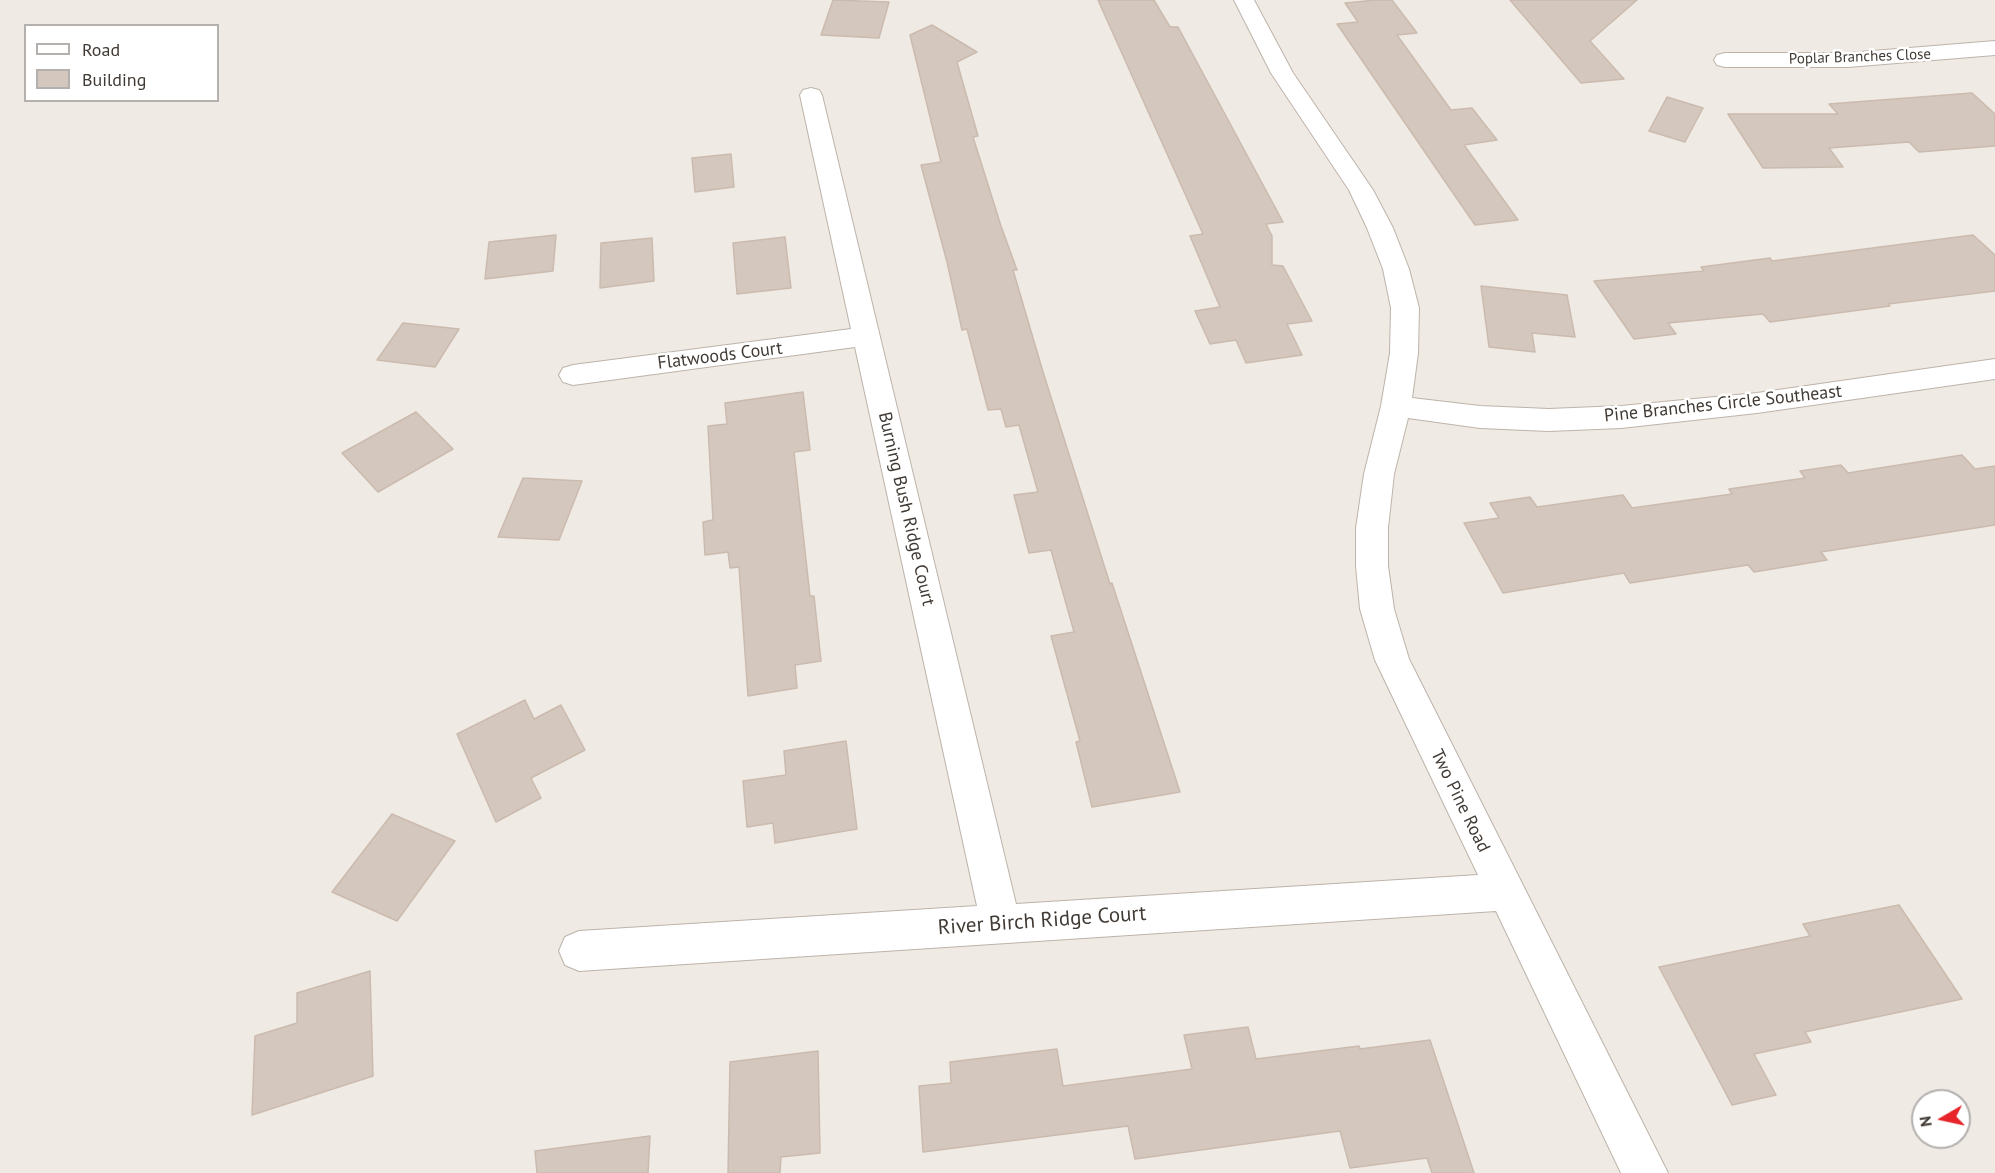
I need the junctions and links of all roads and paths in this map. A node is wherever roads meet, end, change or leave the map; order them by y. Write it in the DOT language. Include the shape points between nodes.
graph roads {
  1 [pos="1244,0"];
  2 [pos="1995,48"];
  3 [pos="1725,60"];
  4 [pos="811,94"];
  5 [pos="866,336"];
  6 [pos="1995,369"];
  7 [pos="573,375"];
  8 [pos="1395,406"];
  9 [pos="1505,892"];
  10 [pos="1001,923"];
  11 [pos="579,951"];
  12 [pos="1645,1173"];
  1 -- 8 [label="street" via="1282,74 1361,190 1396,269 1404,308 1404,353"];
  2 -- 3 [label="street, Poplar Branches Close" via="1871,59"];
  4 -- 5 [label="street, Burning Bush Ridge Court"];
  5 -- 7 [label="street, Flatwoods Court"];
  5 -- 10 [label="street, Burning Bush Ridge Court"];
  6 -- 8 [label="street, Pine Branches Circle Southeast" via="1757,403 1621,417 1480,417"];
  8 -- 9 [label="street, Two Pine Road" via="1379,474 1372,528 1377,609 1392,660"];
  9 -- 10 [label="street, River Birch Ridge Court"];
  9 -- 12 [label="street, Two Pine Road"];
  10 -- 11 [label="street, River Birch Ridge Court"];
}
